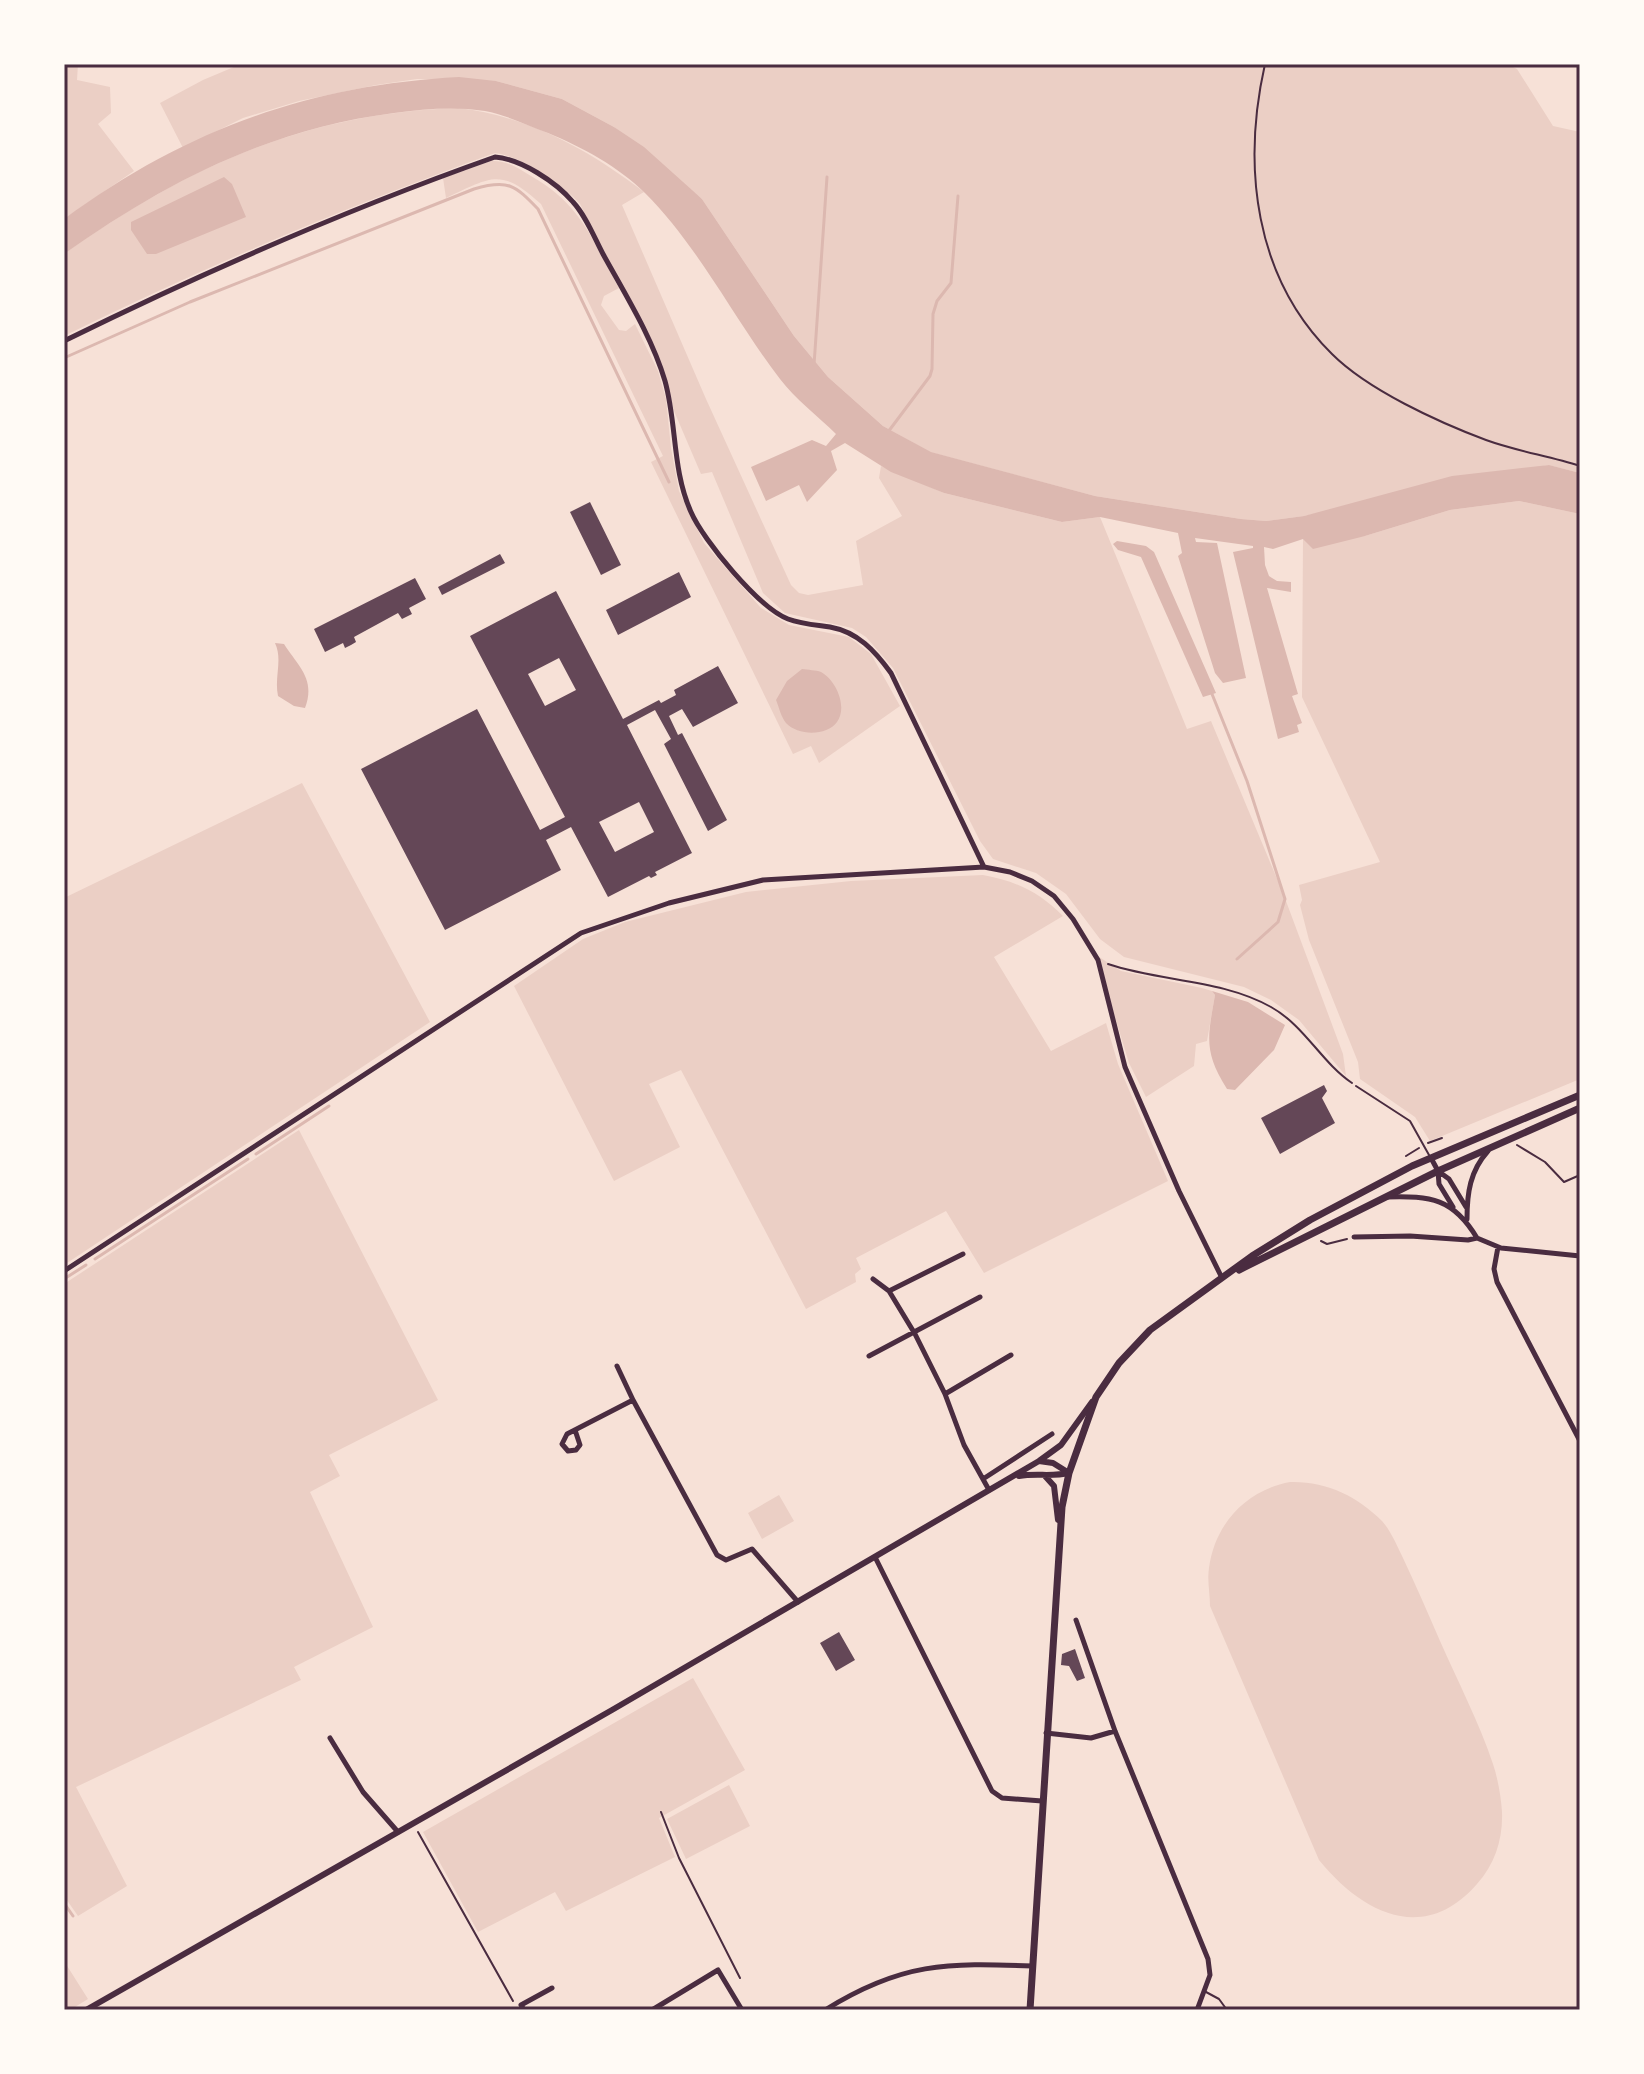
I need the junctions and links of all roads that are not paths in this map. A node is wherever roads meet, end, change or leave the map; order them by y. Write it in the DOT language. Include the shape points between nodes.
graph roads {
  1 [pos="64,341"];
  2 [pos="984,867"];
  3 [pos="1356,1086"];
  4 [pos="1580,1095"];
  5 [pos="1580,1108"];
  6 [pos="1491,1147"];
  7 [pos="1431,1157"];
  8 [pos="1438,1171"];
  9 [pos="1386,1197"];
  10 [pos="1467,1207"];
  11 [pos="1456,1211"];
  12 [pos="1467,1220"];
  13 [pos="1354,1237"];
  14 [pos="1477,1238"];
  15 [pos="1498,1247"];
  16 [pos="963,1254"];
  17 [pos="1580,1256"];
  18 [pos="64,1271"];
  19 [pos="1222,1278"];
  20 [pos="873,1279"];
  21 [pos="889,1291"];
  22 [pos="980,1297"];
  23 [pos="915,1334"];
  24 [pos="1011,1355"];
  25 [pos="869,1356"];
  26 [pos="617,1366"];
  27 [pos="945,1394"];
  28 [pos="1096,1397"];
  29 [pos="633,1400"];
  30 [pos="575,1430"];
  31 [pos="1052,1434"];
  32 [pos="1580,1441"];
  33 [pos="1039,1461"];
  34 [pos="1069,1473"];
  35 [pos="1045,1476"];
  36 [pos="1012,1477"];
  37 [pos="983,1479"];
  38 [pos="989,1490"];
  39 [pos="1059,1534"];
  40 [pos="875,1557"];
  41 [pos="798,1602"];
  42 [pos="1076,1620"];
  43 [pos="1115,1731"];
  44 [pos="1046,1733"];
  45 [pos="330,1738"];
  46 [pos="1042,1801"];
  47 [pos="398,1832"];
  48 [pos="1033,1966"];
  49 [pos="552,1988"];
  50 [pos="1205,1992"];
  51 [pos="522,2008"];
  52 [pos="86,2010"];
  53 [pos="652,2010"];
  54 [pos="742,2010"];
  55 [pos="825,2010"];
  56 [pos="1030,2010"];
  57 [pos="1197,2010"];
  58 [pos="1227,2010"];
  1 -- 2 [label="street" via="186,281 437,177 495,157 515,162 578,208 661,369 684,492 707,540 773,611 850,633 880,659"];
  2 -- 18 [label="street" via="763,880 653,907 581,933"];
  2 -- 19 [label="street" via="1021,876 1054,896 1098,960 1125,1067"];
  3 -- 7 [label="lane" via="1410,1121"];
  4 -- 7 [label="main road"];
  5 -- 6 [label="main road"];
  6 -- 8 [label="main road"];
  6 -- 10 [label="street" via="1473,1173"];
  7 -- 8 [label="street"];
  7 -- 19 [label="main road" via="1294,1230"];
  8 -- 9 [label="main road"];
  8 -- 10 [label="street"];
  8 -- 11 [label="street" via="1439,1184"];
  9 -- 11 [label="street" via="1426,1199"];
  9 -- 19 [label="main road"];
  10 -- 12 [label="street"];
  11 -- 12 [label="street"];
  12 -- 14 [label="street"];
  13 -- 14 [label="street"];
  14 -- 15 [label="street"];
  15 -- 17 [label="street"];
  15 -- 32 [label="street" via="1497,1282"];
  16 -- 21 [label="street"];
  19 -- 28 [label="main road" via="1150,1330"];
  20 -- 21 [label="street"];
  21 -- 23 [label="street"];
  22 -- 23 [label="street"];
  23 -- 25 [label="street"];
  23 -- 27 [label="street"];
  24 -- 27 [label="street"];
  26 -- 29 [label="street"];
  27 -- 37 [label="street"];
  28 -- 33 [label="main road" via="1061,1445"];
  28 -- 34 [label="main road"];
  29 -- 30 [label="street"];
  29 -- 41 [label="street" via="719,1557 728,1559 752,1549"];
  31 -- 37 [label="street"];
  33 -- 34 [label="main road"];
  33 -- 36 [label="main road"];
  34 -- 35 [label="main road"];
  34 -- 39 [label="main road"];
  35 -- 36 [label="main road"];
  35 -- 39 [label="main road" via="1054,1486"];
  36 -- 38 [label="main road"];
  37 -- 38 [label="street"];
  38 -- 40 [label="main road"];
  39 -- 44 [label="main road"];
  40 -- 41 [label="main road"];
  40 -- 46 [label="street" via="992,1791 1002,1798"];
  41 -- 47 [label="main road"];
  42 -- 43 [label="street"];
  43 -- 44 [label="street" via="1091,1738"];
  43 -- 50 [label="street" via="1208,1959"];
  44 -- 46 [label="main road"];
  45 -- 47 [label="street" via="363,1792"];
  46 -- 48 [label="main road"];
  47 -- 52 [label="main road"];
  48 -- 55 [label="street" via="964,1964 907,1971"];
  48 -- 56 [label="main road"];
  49 -- 51 [label="street"];
  50 -- 57 [label="street"];
  50 -- 58 [label="lane"];
  53 -- 54 [label="street" via="718,1970"];
}
